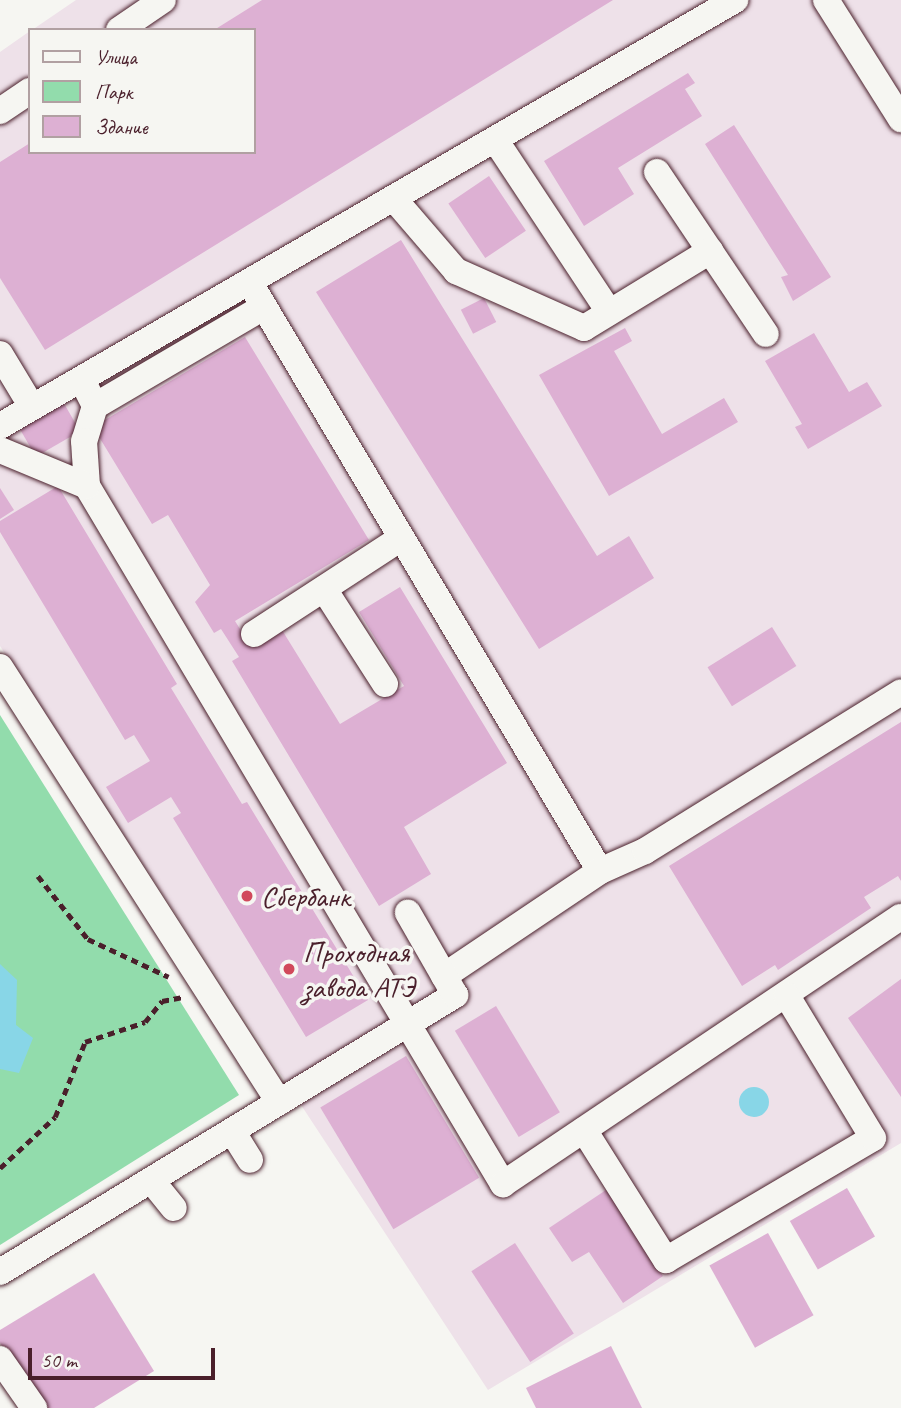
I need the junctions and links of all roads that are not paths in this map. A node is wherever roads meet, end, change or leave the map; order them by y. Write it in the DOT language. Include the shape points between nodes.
graph roads {
  1 [pos="163,0"];
  2 [pos="735,0"];
  3 [pos="826,0"];
  4 [pos="122,28"];
  5 [pos="28,92"];
  6 [pos="0,111"];
  7 [pos="901,119"];
  8 [pos="496,141"];
  9 [pos="657,173"];
  10 [pos="395,200"];
  11 [pos="710,251"];
  12 [pos="250,283"];
  13 [pos="264,307"];
  14 [pos="609,312"];
  15 [pos="766,334"];
  16 [pos="0,354"];
  17 [pos="80,380"];
  18 [pos="95,406"];
  19 [pos="32,407"];
  20 [pos="0,426"];
  21 [pos="0,450"];
  22 [pos="87,486"];
  23 [pos="401,538"];
  24 [pos="324,589"];
  25 [pos="254,634"];
  26 [pos="0,667"];
  27 [pos="385,684"];
  28 [pos="901,692"];
  29 [pos="600,871"];
  30 [pos="408,913"];
  31 [pos="901,917"];
  32 [pos="444,976"];
  33 [pos="788,996"];
  34 [pos="407,1024"];
  35 [pos="279,1102"];
  36 [pos="232,1130"];
  37 [pos="584,1130"];
  38 [pos="250,1160"];
  39 [pos="151,1180"];
  40 [pos="174,1208"];
  41 [pos="0,1272"];
  42 [pos="0,1359"];
  43 [pos="34,1408"];
  1 -- 4 [label="lane"];
  2 -- 8 [label="lane"];
  3 -- 7 [label="lane"];
  5 -- 6 [label="lane"];
  8 -- 10 [label="lane"];
  8 -- 14 [label="lane"];
  9 -- 11 [label="lane"];
  10 -- 12 [label="lane"];
  10 -- 14 [label="lane" via="456,271 584,328"];
  11 -- 14 [label="lane"];
  11 -- 15 [label="lane"];
  12 -- 13 [label="lane"];
  12 -- 17 [label="lane"];
  13 -- 18 [label="lane"];
  13 -- 23 [label="lane"];
  16 -- 19 [label="lane"];
  17 -- 18 [label="lane"];
  17 -- 19 [label="lane"];
  18 -- 22 [label="lane" via="83,441"];
  19 -- 20 [label="lane"];
  21 -- 22 [label="lane"];
  22 -- 34 [label="lane"];
  23 -- 24 [label="lane"];
  23 -- 29 [label="lane"];
  24 -- 25 [label="lane"];
  24 -- 27 [label="lane"];
  26 -- 35 [label="lane" via="202,992"];
  28 -- 29 [label="lane" via="645,850"];
  29 -- 32 [label="lane"];
  30 -- 32 [label="lane"];
  31 -- 33 [label="lane"];
  32 -- 34 [label="lane" via="455,995"];
  33 -- 37 [label="lane"];
  33 -- 37 [label="lane" via="873,1138 666,1260"];
  34 -- 35 [label="lane"];
  34 -- 37 [label="lane" via="503,1184"];
  35 -- 36 [label="lane"];
  36 -- 38 [label="lane"];
  36 -- 39 [label="lane"];
  39 -- 40 [label="lane"];
  39 -- 41 [label="lane"];
  42 -- 43 [label="lane"];
}
